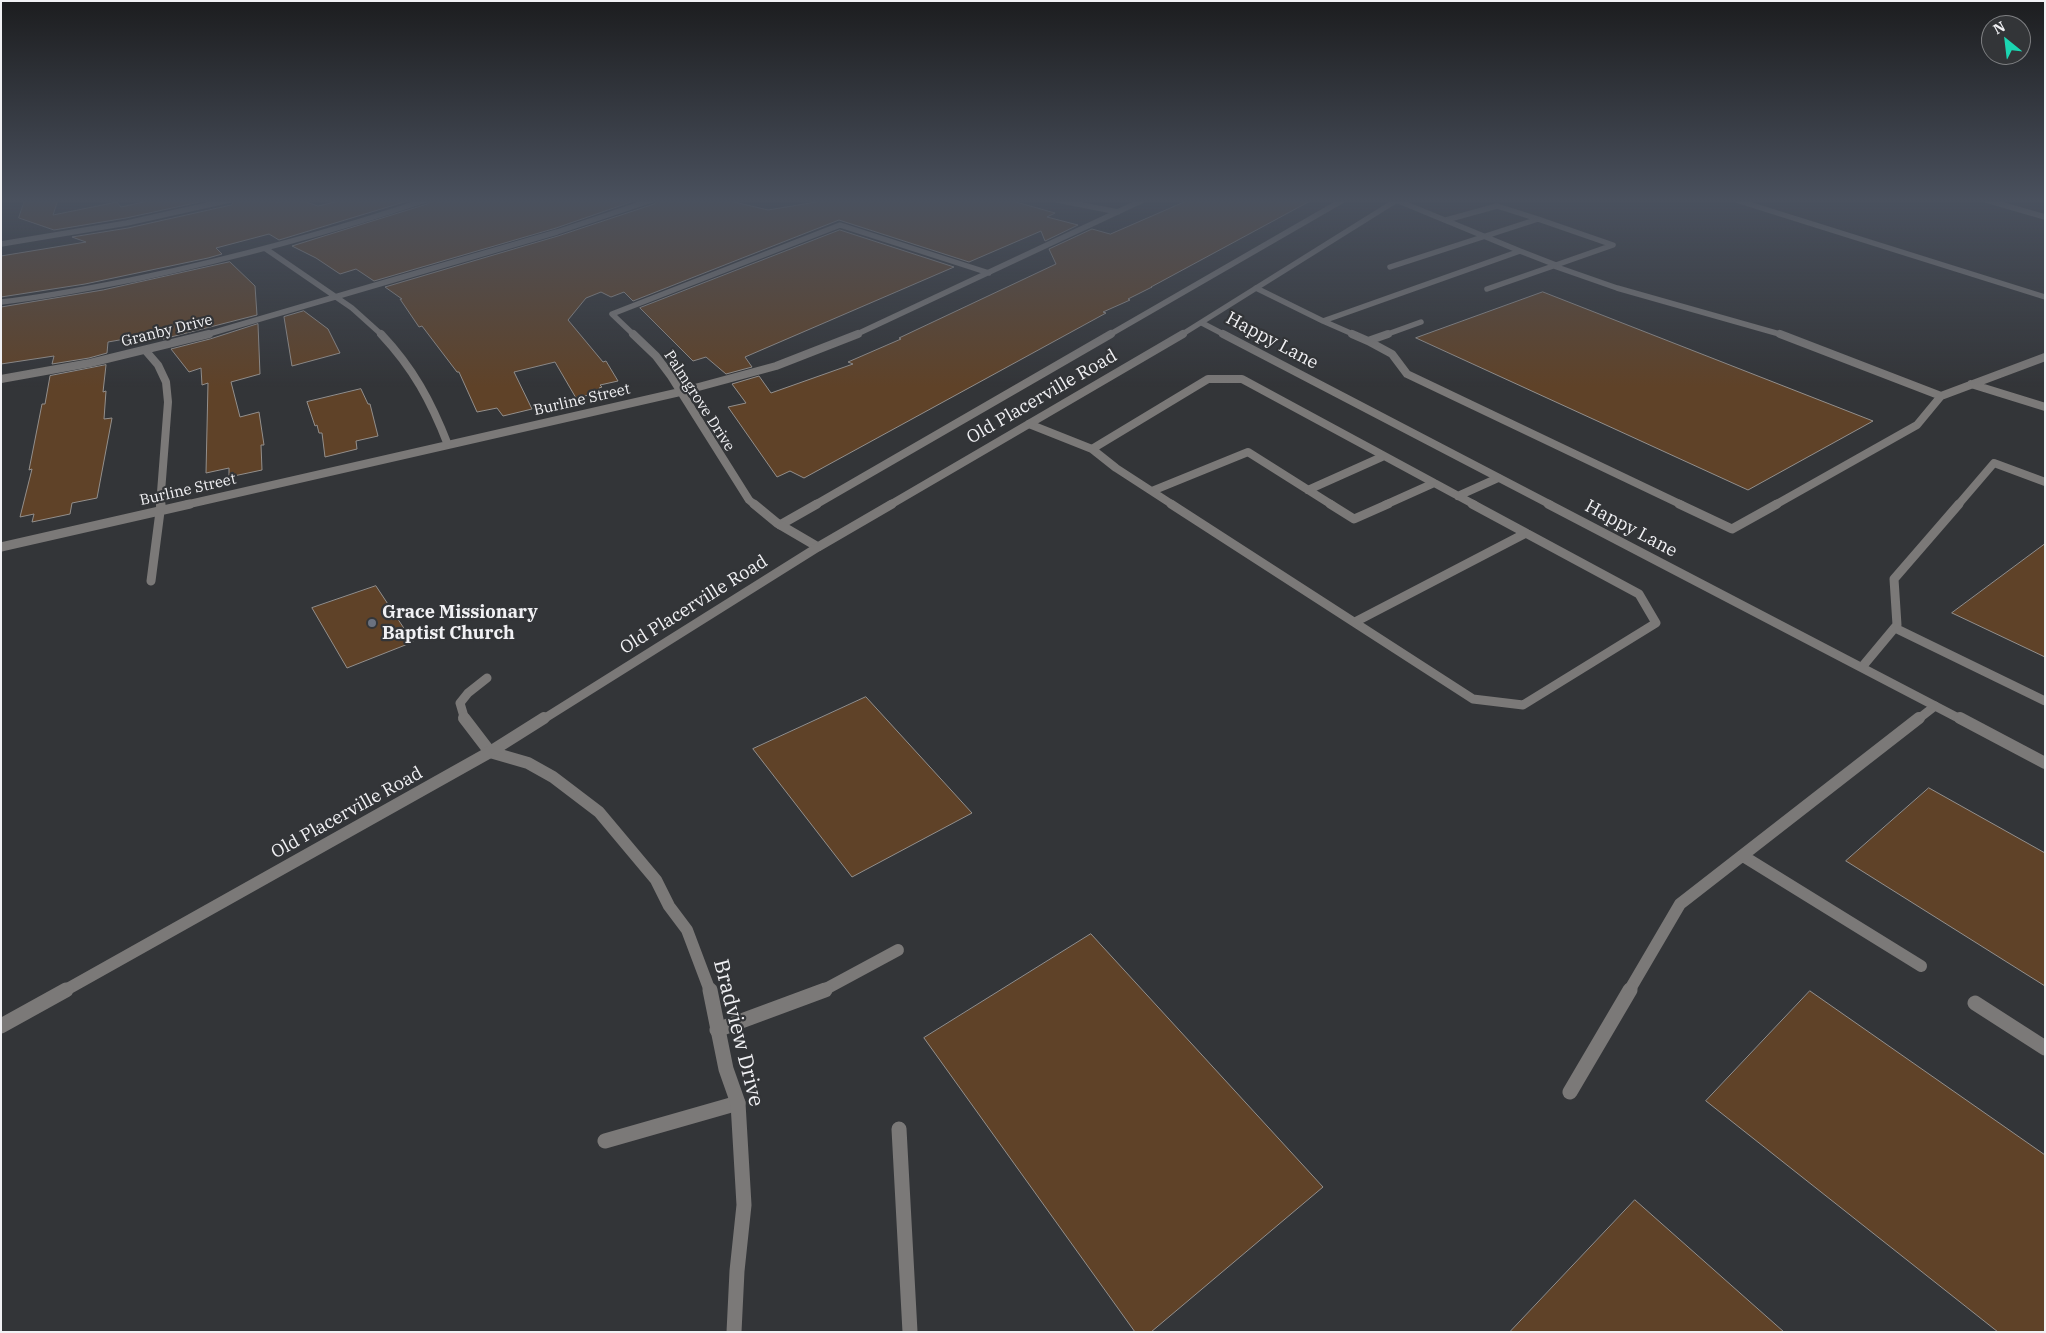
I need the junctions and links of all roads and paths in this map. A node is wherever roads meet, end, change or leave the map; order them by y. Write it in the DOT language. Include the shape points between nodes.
graph roads {
  1 [pos="210,262"];
  2 [pos="286,262"];
  3 [pos="453,262"];
  4 [pos="746,262"];
  5 [pos="957,262"];
  6 [pos="1010,262"];
  7 [pos="1235,262"];
  8 [pos="1297,262"];
  9 [pos="1405,262"];
  10 [pos="1488,262"];
  11 [pos="1549,262"];
  12 [pos="1564,262"];
  13 [pos="1934,262"];
  14 [pos="1556,265"];
  15 [pos="1390,267"];
  16 [pos="989,272"];
  17 [pos="1256,288"];
  18 [pos="1487,289"];
  19 [pos="337,296"];
  20 [pos="2045,297"];
  21 [pos="1,302"];
  22 [pos="1323,321"];
  23 [pos="1421,322"];
  24 [pos="1202,323"];
  25 [pos="1368,341"];
  26 [pos="145,350"];
  27 [pos="2045,357"];
  28 [pos="1,379"];
  29 [pos="1971,384"];
  30 [pos="680,392"];
  31 [pos="1941,396"];
  32 [pos="2045,407"];
  33 [pos="1029,424"];
  34 [pos="448,445"];
  35 [pos="1092,450"];
  36 [pos="1384,456"];
  37 [pos="1498,478"];
  38 [pos="2045,482"];
  39 [pos="1434,483"];
  40 [pos="1308,490"];
  41 [pos="1152,491"];
  42 [pos="1458,496"];
  43 [pos="160,511"];
  44 [pos="780,525"];
  45 [pos="1526,533"];
  46 [pos="1,547"];
  47 [pos="818,547"];
  48 [pos="151,581"];
  49 [pos="1354,622"];
  50 [pos="1895,628"];
  51 [pos="1862,667"];
  52 [pos="487,678"];
  53 [pos="2045,701"];
  54 [pos="1935,706"];
  55 [pos="490,752"];
  56 [pos="2045,763"];
  57 [pos="1743,856"];
  58 [pos="898,950"];
  59 [pos="1921,966"];
  60 [pos="1975,1003"];
  61 [pos="1,1026"];
  62 [pos="717,1030"];
  63 [pos="2045,1048"];
  64 [pos="1570,1092"];
  65 [pos="738,1103"];
  66 [pos="899,1129"];
  67 [pos="605,1141"];
  68 [pos="734,1332"];
  69 [pos="910,1332"];
  1 -- 21 [label="street" via="151,276"];
  2 -- 19 [label="street"];
  3 -- 19 [label="street, Granby Drive"];
  4 -- 30 [label="street, Palmgrove Drive" via="612,314 656,356"];
  5 -- 16 [label="street, Palmgrove Drive"];
  6 -- 16 [label="street, Burline Street"];
  7 -- 44 [label="street"];
  8 -- 17 [label="street, Old Placerville Road"];
  9 -- 15 [label="street"];
  10 -- 22 [label="street"];
  11 -- 14 [label="street"];
  12 -- 14 [label="street"];
  13 -- 20 [label="street"];
  14 -- 18 [label="street"];
  14 -- 31 [label="street" via="1617,288 1770,330"];
  16 -- 30 [label="street, Burline Street" via="818,351"];
  17 -- 22 [label="street"];
  17 -- 24 [label="street, Old Placerville Road"];
  19 -- 26 [label="street, Granby Drive"];
  19 -- 34 [label="street" via="380,332 407,362 426,393"];
  22 -- 25 [label="street"];
  23 -- 25 [label="street"];
  24 -- 33 [label="street, Old Placerville Road"];
  24 -- 37 [label="street, Happy Lane"];
  25 -- 31 [label="street" via="1392,354 1407,374 1732,529 1917,425"];
  26 -- 28 [label="street, Granby Drive"];
  26 -- 43 [label="street" via="158,365 166,382 168,402"];
  27 -- 29 [label="street"];
  29 -- 31 [label="street"];
  29 -- 32 [label="street"];
  30 -- 34 [label="street, Burline Street"];
  30 -- 44 [label="street, Palmgrove Drive" via="749,500"];
  33 -- 35 [label="street"];
  33 -- 47 [label="street, Old Placerville Road"];
  34 -- 43 [label="street, Burline Street"];
  35 -- 36 [label="street" via="1208,379 1242,379"];
  35 -- 41 [label="street"];
  36 -- 39 [label="street"];
  36 -- 40 [label="street"];
  37 -- 42 [label="street"];
  37 -- 51 [label="street, Happy Lane"];
  38 -- 50 [label="street" via="1994,462 1894,579"];
  39 -- 40 [label="street" via="1354,520"];
  39 -- 42 [label="street"];
  40 -- 41 [label="street" via="1248,452"];
  41 -- 49 [label="street"];
  42 -- 45 [label="street"];
  43 -- 46 [label="street, Burline Street"];
  43 -- 48 [label="street"];
  44 -- 47 [label="street, Palmgrove Drive"];
  45 -- 49 [label="street"];
  45 -- 49 [label="street" via="1639,594 1656,623 1523,705 1473,699"];
  47 -- 55 [label="street, Old Placerville Road"];
  50 -- 51 [label="street"];
  50 -- 53 [label="street"];
  51 -- 54 [label="street, Happy Lane"];
  52 -- 55 [label="street" via="468,693 460,703 460,710"];
  54 -- 56 [label="street, Happy Lane"];
  54 -- 57 [label="street"];
  55 -- 61 [label="street, Old Placerville Road"];
  55 -- 62 [label="street, Bradview Drive" via="528,763 553,777 599,812 619,833 656,880 669,906 687,930 712,996"];
  57 -- 59 [label="street"];
  57 -- 64 [label="street" via="1680,904"];
  58 -- 62 [label="street" via="832,987"];
  60 -- 63 [label="street"];
  62 -- 65 [label="street, Bradview Drive"];
  65 -- 67 [label="street"];
  65 -- 68 [label="street, Bradview Drive" via="744,1204"];
  66 -- 69 [label="street"];
}
